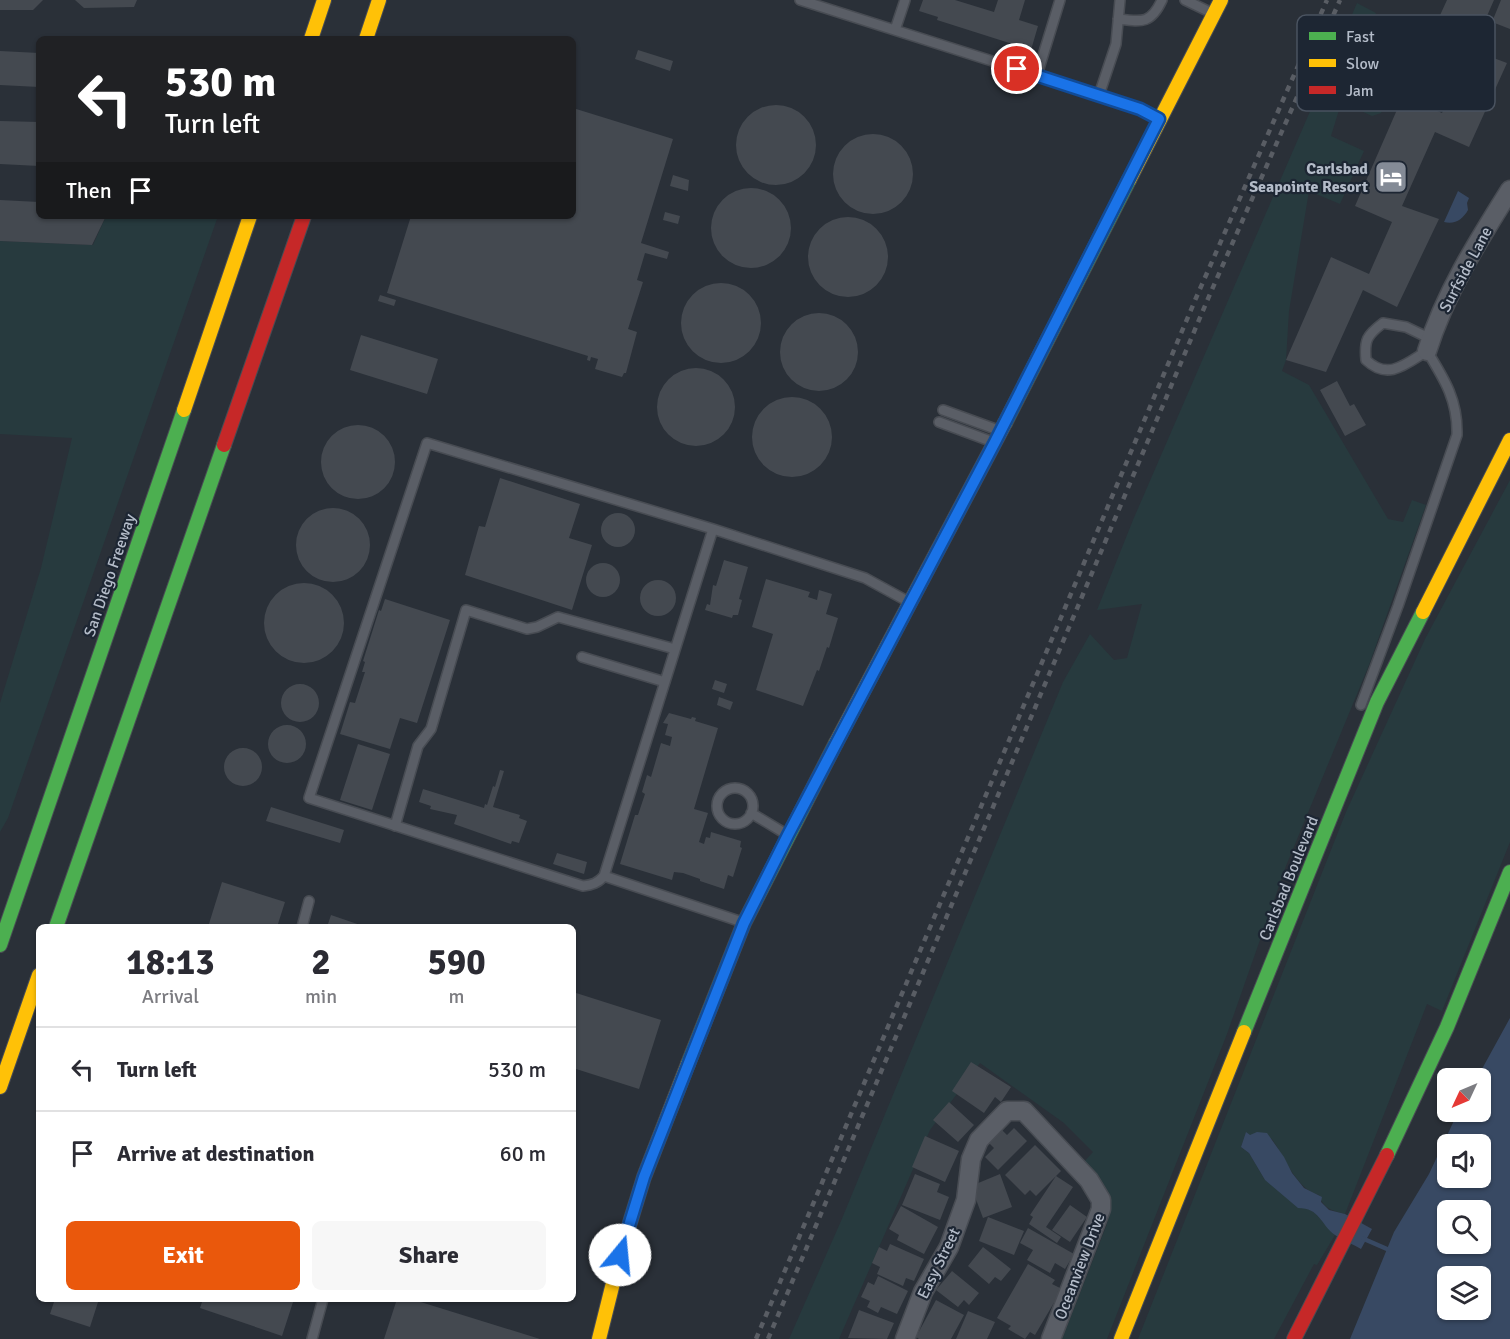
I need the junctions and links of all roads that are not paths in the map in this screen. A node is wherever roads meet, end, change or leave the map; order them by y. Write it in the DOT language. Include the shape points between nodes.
graph roads {
  1 [pos="324,0"];
  2 [pos="379,0"];
  3 [pos="800,0"];
  4 [pos="905,0"];
  5 [pos="1060,0"];
  6 [pos="1120,0"];
  7 [pos="1162,0"];
  8 [pos="1185,0"];
  9 [pos="1221,0"];
  10 [pos="1214,14"];
  11 [pos="1118,19"];
  12 [pos="896,30"];
  13 [pos="312,36"];
  14 [pos="367,36"];
  15 [pos="1038,75"];
  16 [pos="1099,95"];
  17 [pos="1159,119"];
  18 [pos="1510,190"];
  19 [pos="249,219"];
  20 [pos="303,219"];
  21 [pos="1429,345"];
  22 [pos="943,410"];
  23 [pos="939,422"];
  24 [pos="998,437"];
  25 [pos="1510,440"];
  26 [pos="713,529"];
  27 [pos="911,603"];
  28 [pos="675,649"];
  29 [pos="582,657"];
  30 [pos="665,682"];
  31 [pos="1359,711"];
  32 [pos="1340,766"];
  33 [pos="751,813"];
  34 [pos="395,826"];
  35 [pos="788,835"];
  36 [pos="39,836"];
  37 [pos="16,862"];
  38 [pos="1510,872"];
  39 [pos="604,876"];
  40 [pos="309,901"];
  41 [pos="744,923"];
  42 [pos="57,924"];
  43 [pos="303,924"];
  44 [pos="0,945"];
  45 [pos="1275,954"];
  46 [pos="36,984"];
  47 [pos="0,1087"];
  48 [pos="995,1122"];
  49 [pos="322,1302"];
  50 [pos="312,1339"];
  51 [pos="599,1339"];
  52 [pos="905,1339"];
  53 [pos="1051,1339"];
  54 [pos="1120,1339"];
  55 [pos="1294,1339"];
  1 -- 13 [label="main road"];
  2 -- 14 [label="main road"];
  3 -- 12 [label="lane"];
  4 -- 12 [label="lane"];
  5 -- 15 [label="lane"];
  6 -- 11 [label="lane"];
  7 -- 11 [label="lane" via="1154,15 1146,20"];
  8 -- 10 [label="lane"];
  9 -- 10 [label="main road"];
  10 -- 17 [label="main road"];
  11 -- 16 [label="lane" via="1116,44"];
  12 -- 15 [label="lane"];
  15 -- 16 [label="lane"];
  16 -- 17 [label="lane"];
  17 -- 24 [label="main road"];
  18 -- 21 [label="street, Surfside Lane" via="1449,294"];
  19 -- 36 [label="main road, San Diego Freeway"];
  20 -- 42 [label="main road"];
  21 -- 21 [label="lane" via="1406,327 1383,323 1370,333 1365,346 1366,360 1388,371 1400,367"];
  21 -- 31 [label="lane" via="1457,411 1457,435"];
  22 -- 24 [label="lane"];
  23 -- 24 [label="lane"];
  24 -- 27 [label="main road"];
  25 -- 45 [label="main road, Carlsbad Boulevard" via="1377,702"];
  26 -- 27 [label="lane" via="866,578"];
  26 -- 28 [label="lane"];
  26 -- 34 [label="lane" via="427,443 309,798"];
  27 -- 35 [label="main road"];
  28 -- 30 [label="lane"];
  28 -- 34 [label="lane" via="558,617 527,629 466,609 430,729 418,746"];
  29 -- 30 [label="lane"];
  30 -- 39 [label="lane"];
  32 -- 45 [label="lane"];
  33 -- 35 [label="lane"];
  34 -- 39 [label="lane" via="583,886"];
  35 -- 41 [label="main road"];
  36 -- 37 [label="main road"];
  36 -- 44 [label="main road, San Diego Freeway"];
  38 -- 55 [label="main road" via="1402,1126"];
  39 -- 41 [label="lane"];
  40 -- 43 [label="lane"];
  41 -- 51 [label="main road" via="644,1177"];
  45 -- 54 [label="main road, Carlsbad Boulevard"];
  46 -- 47 [label="main road"];
  48 -- 52 [label="street, Easy Street" via="979,1140 971,1160 966,1200 949,1247 923,1292"];
  48 -- 53 [label="street, Oceanview Drive" via="1007,1111 1024,1111 1089,1180 1101,1200 1101,1209"];
  49 -- 50 [label="lane"];
}
